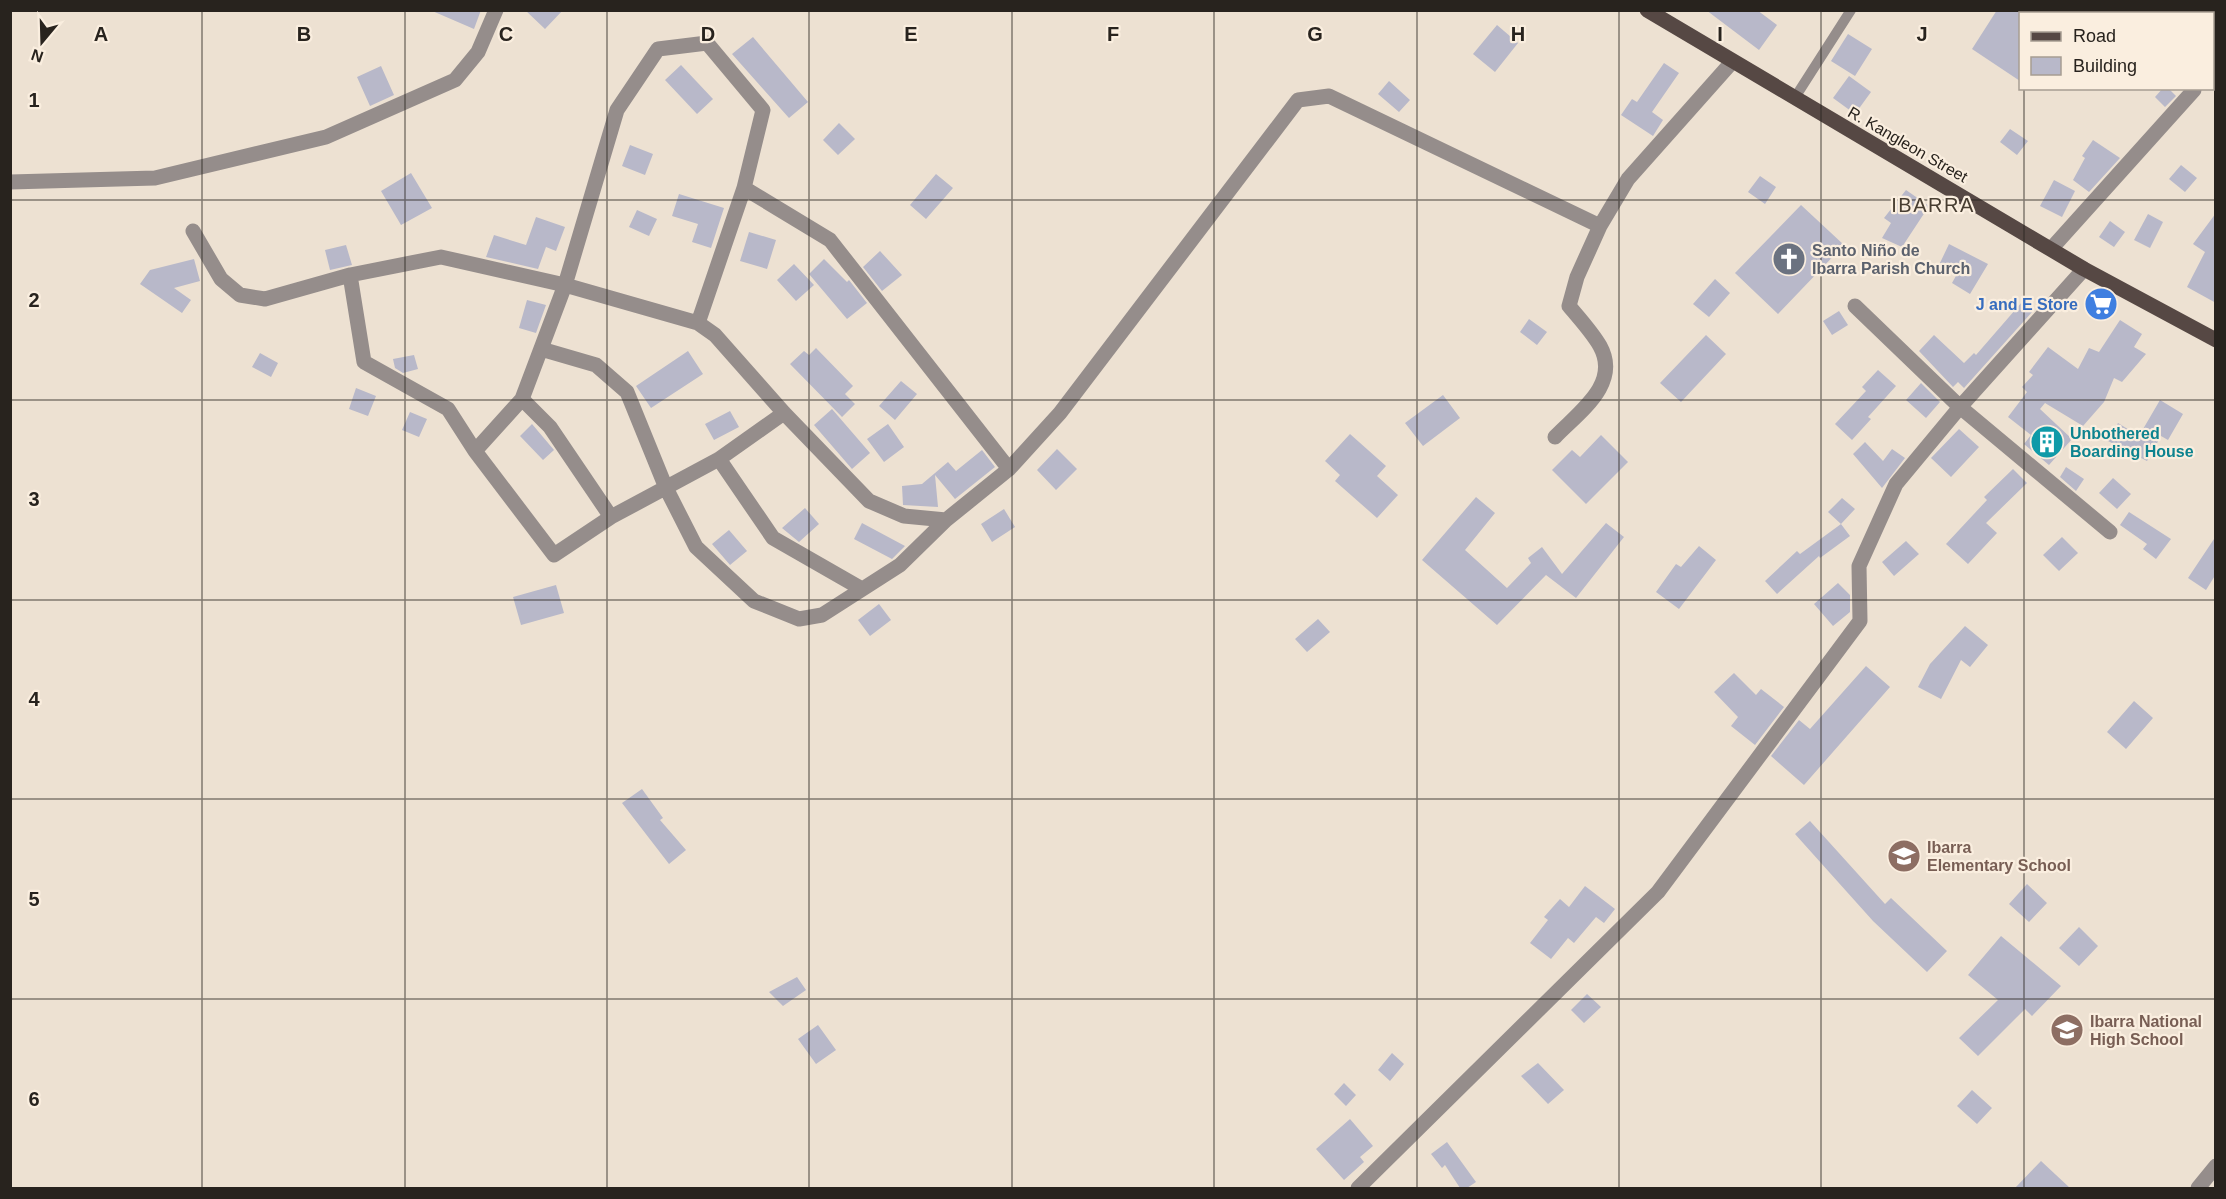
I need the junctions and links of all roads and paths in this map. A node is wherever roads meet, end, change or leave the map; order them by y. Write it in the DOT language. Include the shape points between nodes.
graph roads {
  1 [pos="496,10"];
  2 [pos="1647,10"];
  3 [pos="1851,10"];
  4 [pos="1732,62"];
  5 [pos="2194,90"];
  6 [pos="1794,99"];
  7 [pos="10,182"];
  8 [pos="744,188"];
  9 [pos="1600,226"];
  10 [pos="193,231"];
  11 [pos="2051,249"];
  12 [pos="2085,269"];
  13 [pos="350,275"];
  14 [pos="565,285"];
  15 [pos="1855,306"];
  16 [pos="698,323"];
  17 [pos="2216,340"];
  18 [pos="541,349"];
  19 [pos="522,399"];
  20 [pos="1960,407"];
  21 [pos="784,413"];
  22 [pos="1556,437"];
  23 [pos="475,451"];
  24 [pos="719,459"];
  25 [pos="1009,469"];
  26 [pos="666,488"];
  27 [pos="611,517"];
  28 [pos="946,520"];
  29 [pos="2110,532"];
  30 [pos="862,589"];
  31 [pos="2216,1166"];
  32 [pos="1358,1188"];
  33 [pos="2198,1188"];
  1 -- 7 [label="street" via="478,52 455,80 326,137 155,178"];
  2 -- 4 [label="main road, R. Kangleon Street"];
  3 -- 6 [label="lane"];
  4 -- 6 [label="main road, R. Kangleon Street"];
  4 -- 9 [label="street" via="1628,179"];
  5 -- 11 [label="street"];
  6 -- 11 [label="main road, R. Kangleon Street"];
  8 -- 14 [label="street" via="763,110 707,43 658,49 617,110"];
  8 -- 16 [label="street"];
  8 -- 25 [label="street" via="830,240"];
  9 -- 22 [label="street" via="1577,277 1569,306 1601,347 1607,376 1600,390"];
  9 -- 25 [label="street" via="1329,96 1298,100 1060,412"];
  10 -- 13 [label="street" via="221,279 240,295 265,299"];
  11 -- 12 [label="main road, R. Kangleon Street"];
  12 -- 17 [label="main road, R. Kangleon Street"];
  12 -- 20 [label="street"];
  13 -- 14 [label="street" via="441,257"];
  13 -- 23 [label="street" via="364,362 448,409"];
  14 -- 16 [label="street"];
  14 -- 18 [label="street"];
  15 -- 20 [label="street"];
  16 -- 21 [label="street" via="715,335"];
  18 -- 19 [label="street"];
  18 -- 26 [label="street" via="596,365 627,392"];
  19 -- 23 [label="street"];
  19 -- 27 [label="street" via="550,427"];
  20 -- 29 [label="street"];
  20 -- 32 [label="street" via="1896,484 1859,566 1860,621 1658,891"];
  21 -- 24 [label="street"];
  21 -- 28 [label="street" via="869,501 904,516"];
  23 -- 27 [label="street" via="554,555"];
  24 -- 26 [label="street"];
  24 -- 30 [label="street" via="773,538"];
  25 -- 28 [label="street"];
  26 -- 27 [label="street"];
  26 -- 30 [label="street" via="696,547 754,601 800,619 822,615"];
  28 -- 30 [label="street" via="900,566"];
  31 -- 33 [label="street"];
}
